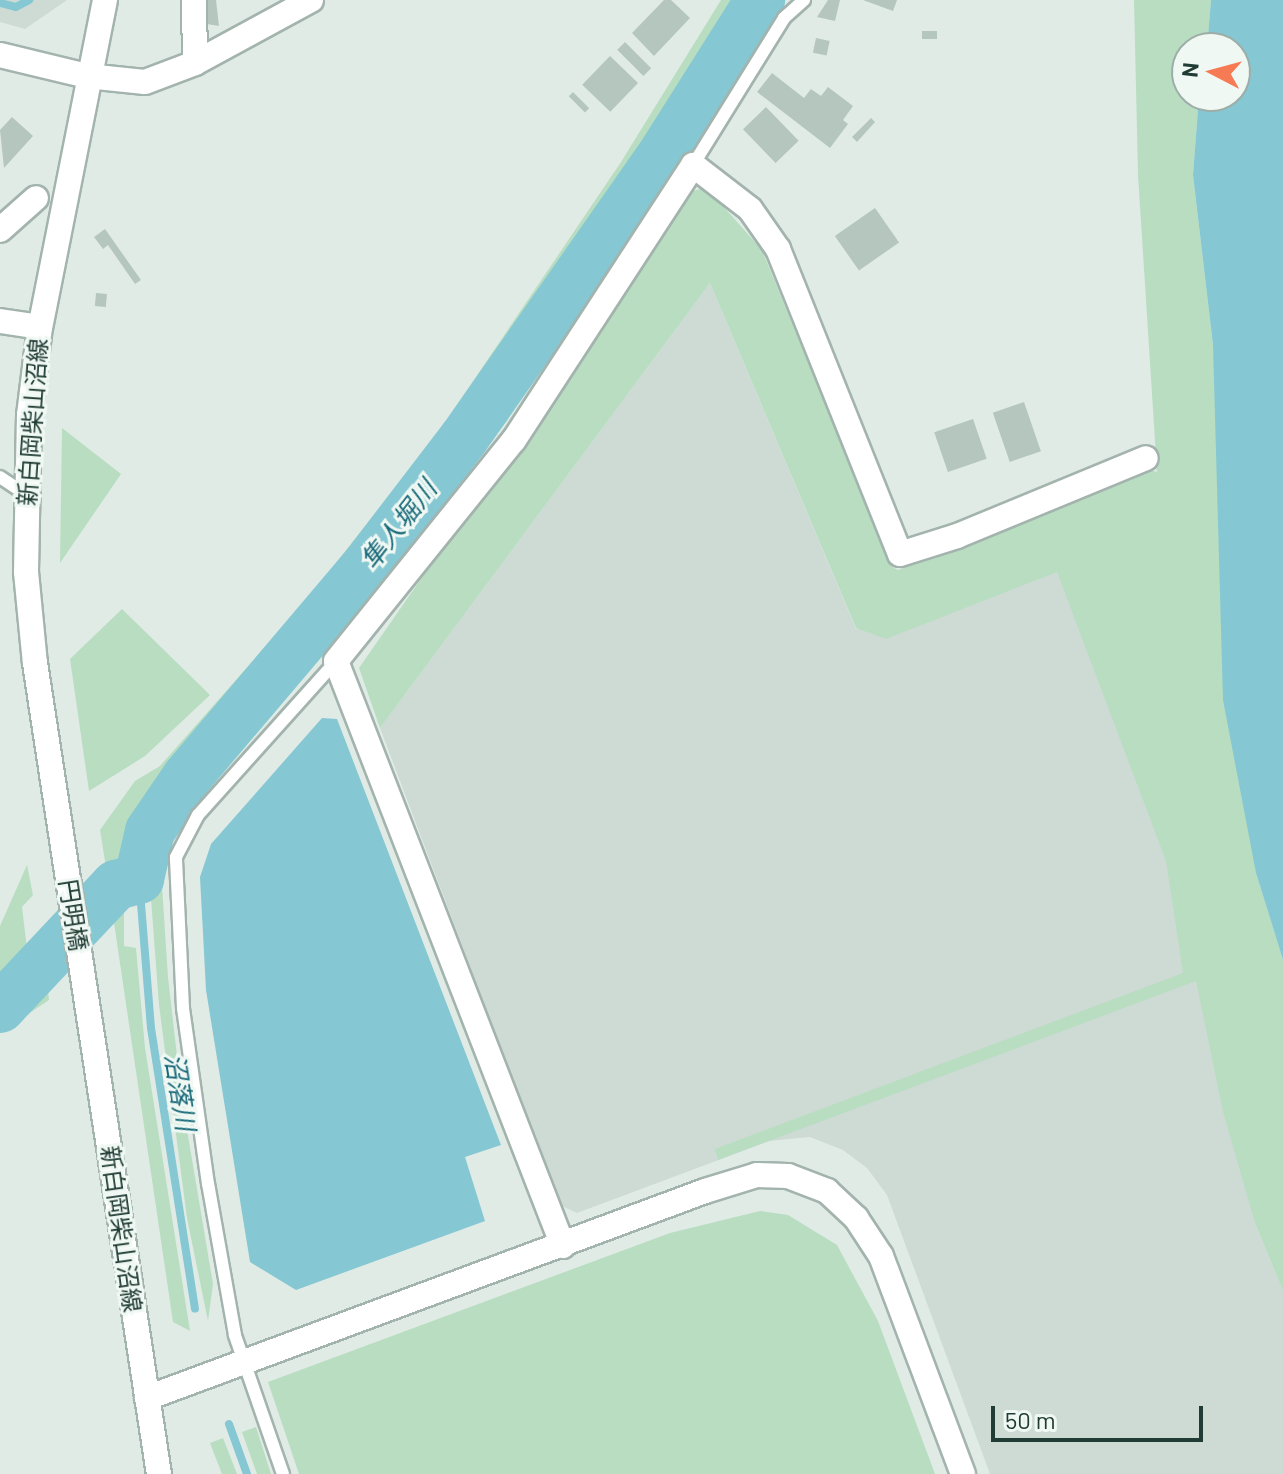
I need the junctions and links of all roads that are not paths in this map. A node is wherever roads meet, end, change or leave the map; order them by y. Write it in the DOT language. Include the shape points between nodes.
graph roads {
  1 [pos="105,0"];
  2 [pos="194,0"];
  3 [pos="311,0"];
  4 [pos="804,0"];
  5 [pos="0,55"];
  6 [pos="195,63"];
  7 [pos="87,76"];
  8 [pos="693,165"];
  9 [pos="36,198"];
  10 [pos="0,230"];
  11 [pos="0,321"];
  12 [pos="40,327"];
  13 [pos="1146,458"];
  14 [pos="0,477"];
  15 [pos="25,494"];
  16 [pos="336,661"];
  17 [pos="63,847"];
  18 [pos="85,984"];
  19 [pos="563,1246"];
  20 [pos="246,1364"];
  21 [pos="147,1398"];
  22 [pos="159,1474"];
  23 [pos="283,1474"];
  24 [pos="963,1474"];
  1 -- 7 [label="street, 新白岡柴山沼線"];
  2 -- 6 [label="street"];
  3 -- 6 [label="street"];
  4 -- 8 [label="lane" via="784,18"];
  5 -- 7 [label="street"];
  6 -- 7 [label="street" via="145,82"];
  7 -- 12 [label="street, 新白岡柴山沼線"];
  8 -- 13 [label="street" via="750,209 778,249 900,554"];
  8 -- 16 [label="street" via="514,440"];
  9 -- 10 [label="street"];
  11 -- 12 [label="street"];
  12 -- 15 [label="street, 新白岡柴山沼線"];
  14 -- 15 [label="lane"];
  15 -- 17 [label="street, 新白岡柴山沼線" via="35,663"];
  16 -- 19 [label="street"];
  16 -- 20 [label="lane" via="198,815 176,857 183,1008 210,1199 235,1335"];
  17 -- 18 [label="street, 円明橋"];
  18 -- 21 [label="street, 新白岡柴山沼線"];
  19 -- 20 [label="street"];
  19 -- 24 [label="street" via="757,1175 788,1176 827,1191 856,1218 881,1256"];
  20 -- 21 [label="street"];
  20 -- 23 [label="lane"];
  21 -- 22 [label="street, 新白岡柴山沼線"];
}
